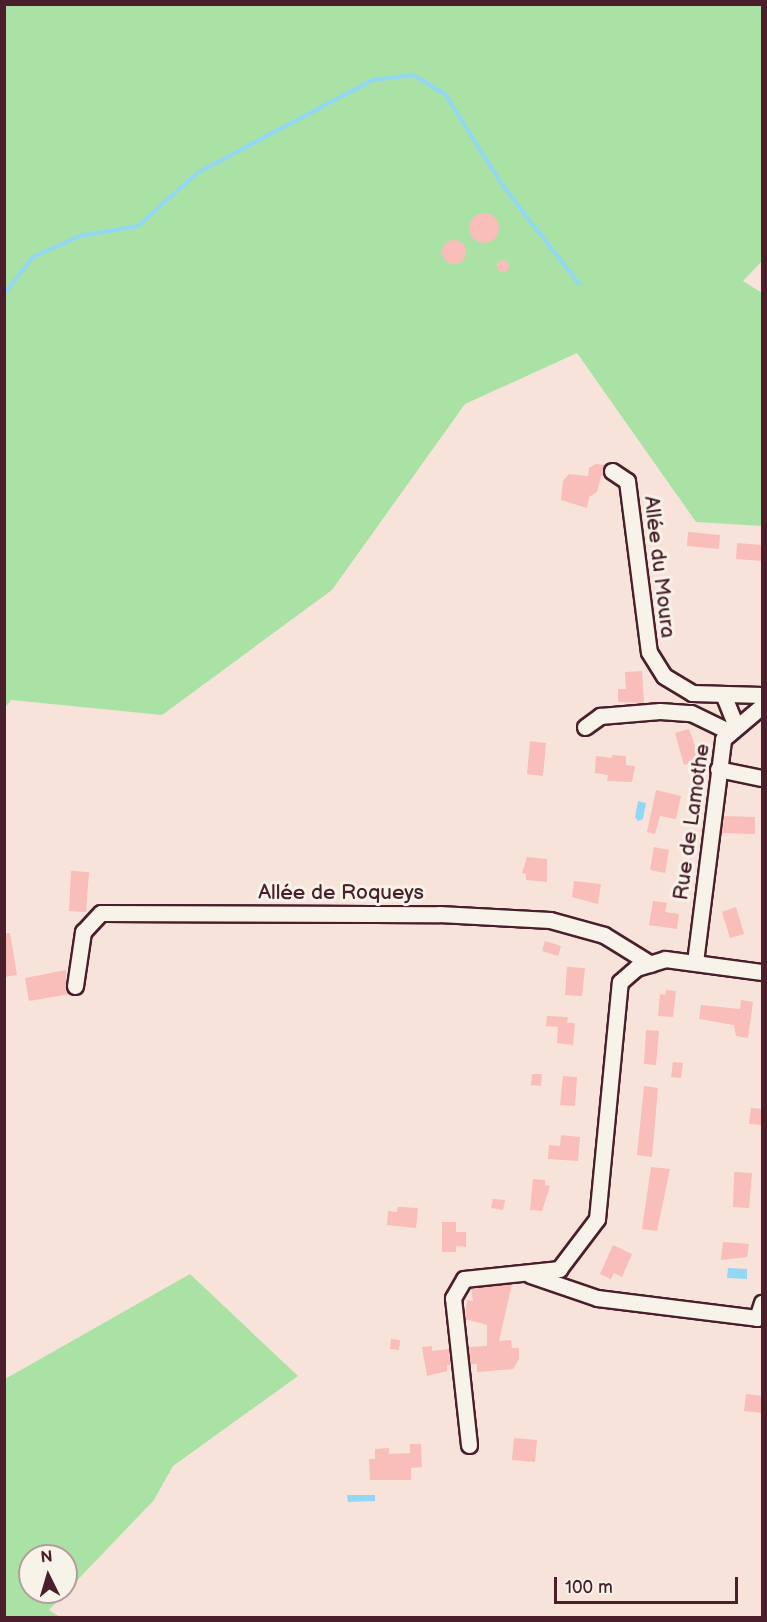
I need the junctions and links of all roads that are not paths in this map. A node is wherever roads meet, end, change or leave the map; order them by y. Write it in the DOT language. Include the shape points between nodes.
graph roads {
  1 [pos="612,471"];
  2 [pos="723,694"];
  3 [pos="762,695"];
  4 [pos="762,706"];
  5 [pos="585,727"];
  6 [pos="733,729"];
  7 [pos="718,769"];
  8 [pos="762,778"];
  9 [pos="695,962"];
  10 [pos="651,964"];
  11 [pos="762,972"];
  12 [pos="75,986"];
  13 [pos="528,1274"];
  14 [pos="762,1303"];
  15 [pos="469,1445"];
  1 -- 2 [label="street, Allée du Moura" via="627,481 649,652 664,676 692,693"];
  2 -- 3 [label="street, Allée du Moura"];
  2 -- 6 [label="street"];
  4 -- 6 [label="street, Rue de Lamothe"];
  5 -- 6 [label="street" via="600,716 660,711 691,713"];
  6 -- 7 [label="street, Rue de Lamothe" via="723,739"];
  7 -- 8 [label="street"];
  7 -- 9 [label="street, Rue de Lamothe"];
  9 -- 10 [label="street" via="665,959"];
  9 -- 11 [label="street"];
  10 -- 12 [label="street, Allée de Roqueys" via="604,935 550,920 439,914 101,914 83,932"];
  10 -- 13 [label="street" via="636,968 620,982 597,1219 560,1269"];
  13 -- 14 [label="street" via="597,1298 682,1309 758,1318"];
  13 -- 15 [label="street" via="465,1279 453,1298"];
}
